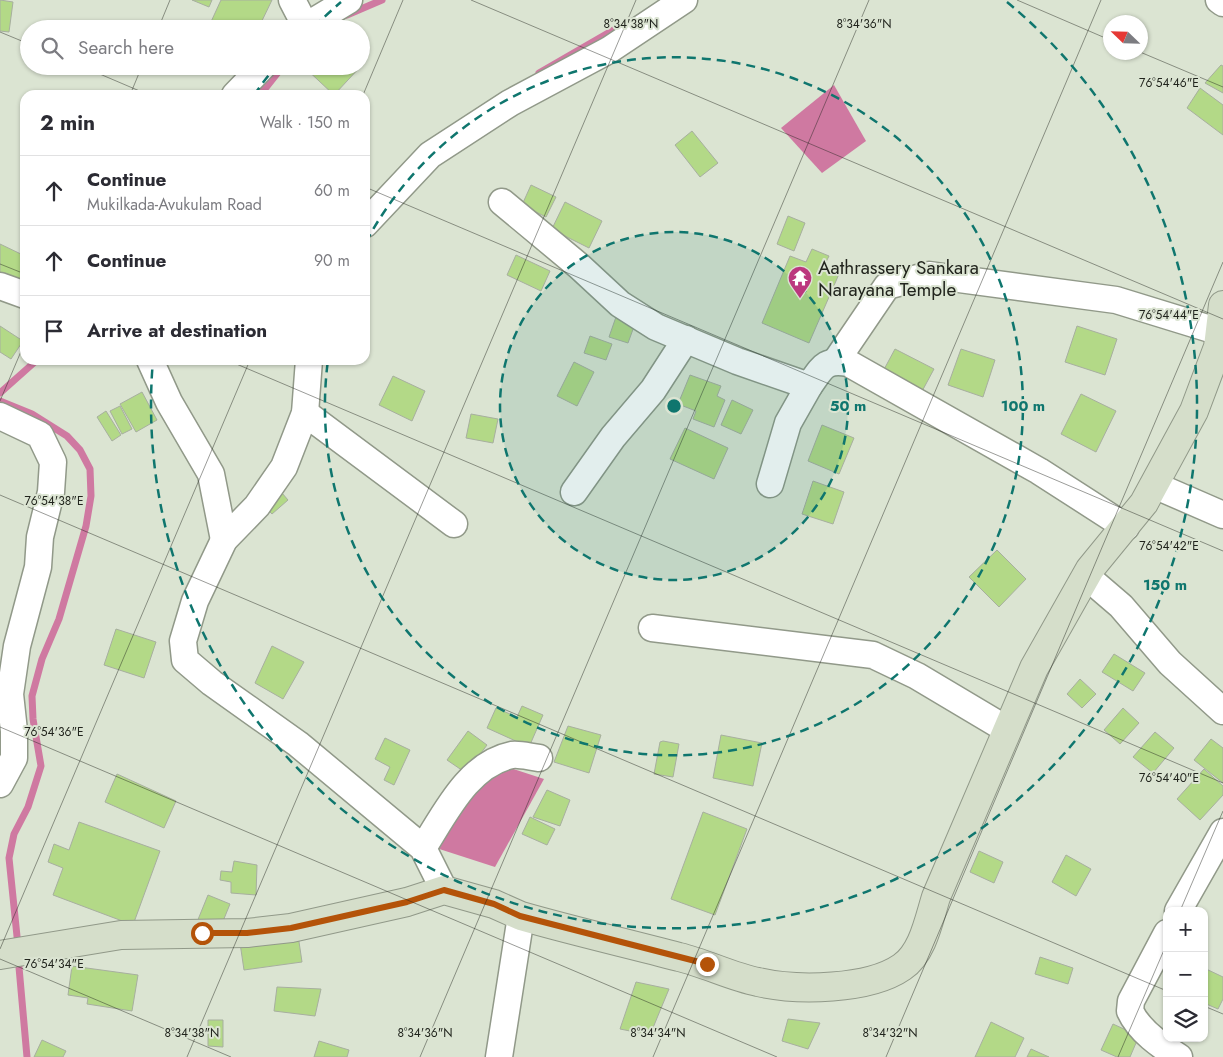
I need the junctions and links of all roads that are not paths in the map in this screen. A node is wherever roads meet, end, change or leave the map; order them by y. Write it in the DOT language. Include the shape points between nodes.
graph roads {
  1 [pos="292,0"];
  2 [pos="349,0"];
  3 [pos="684,0"];
  4 [pos="1219,0"];
  5 [pos="1223,2"];
  6 [pos="300,20"];
  7 [pos="315,20"];
  8 [pos="255,75"];
  9 [pos="240,90"];
  10 [pos="502,202"];
  11 [pos="370,219"];
  12 [pos="0,286"];
  13 [pos="20,292"];
  14 [pos="1223,305"];
  15 [pos="1220,332"];
  16 [pos="686,339"];
  17 [pos="836,361"];
  18 [pos="152,365"];
  19 [pos="309,365"];
  20 [pos="809,386"];
  21 [pos="305,413"];
  22 [pos="0,416"];
  23 [pos="770,484"];
  24 [pos="1154,485"];
  25 [pos="574,492"];
  26 [pos="1223,515"];
  27 [pos="454,524"];
  28 [pos="1126,527"];
  29 [pos="224,540"];
  30 [pos="1086,576"];
  31 [pos="652,628"];
  32 [pos="1223,711"];
  33 [pos="1006,729"];
  34 [pos="538,758"];
  35 [pos="0,784"];
  36 [pos="1223,832"];
  37 [pos="423,848"];
  38 [pos="444,890"];
  39 [pos="1180,907"];
  40 [pos="520,916"];
  41 [pos="1163,940"];
  42 [pos="3,954"];
  43 [pos="498,1057"];
  44 [pos="1179,1057"];
  1 -- 6 [label="street"];
  2 -- 7 [label="street"];
  3 -- 11 [label="street" via="609,50 510,104 430,155"];
  4 -- 5 [label="street"];
  8 -- 9 [label="street"];
  10 -- 16 [label="street" via="620,304 656,327"];
  12 -- 13 [label="street"];
  14 -- 15 [label="main road"];
  15 -- 17 [label="street" via="1116,300 929,275 886,286"];
  15 -- 24 [label="main road" via="1218,347 1194,411"];
  16 -- 20 [label="street"];
  16 -- 25 [label="street" via="653,390 613,436"];
  17 -- 20 [label="street" via="824,364"];
  17 -- 28 [label="street" via="848,362 1039,471"];
  18 -- 29 [label="street" via="168,402 212,474"];
  19 -- 21 [label="street"];
  20 -- 23 [label="street" via="788,423"];
  21 -- 27 [label="street"];
  21 -- 29 [label="street" via="284,467 257,506"];
  22 -- 35 [label="street" via="40,435 53,462 38,567 17,646 10,694 14,758"];
  24 -- 26 [label="street"];
  24 -- 28 [label="main road"];
  28 -- 30 [label="main road"];
  29 -- 37 [label="street" via="195,601 183,641 185,660 298,744"];
  30 -- 32 [label="street" via="1121,606 1170,662"];
  30 -- 33 [label="main road" via="1034,668"];
  31 -- 33 [label="street" via="872,655 917,676"];
  33 -- 40 [label="main road" via="915,954 904,966 887,976 868,982 822,987 757,982 707,964"];
  34 -- 37 [label="street" via="514,755 496,760 475,774"];
  36 -- 39 [label="street"];
  37 -- 38 [label="street"];
  38 -- 40 [label="main road" via="494,904"];
  38 -- 42 [label="main road" via="407,902 291,928 247,933 121,936"];
  40 -- 43 [label="street"];
  41 -- 44 [label="street" via="1131,1001 1130,1010 1144,1030"];
}
